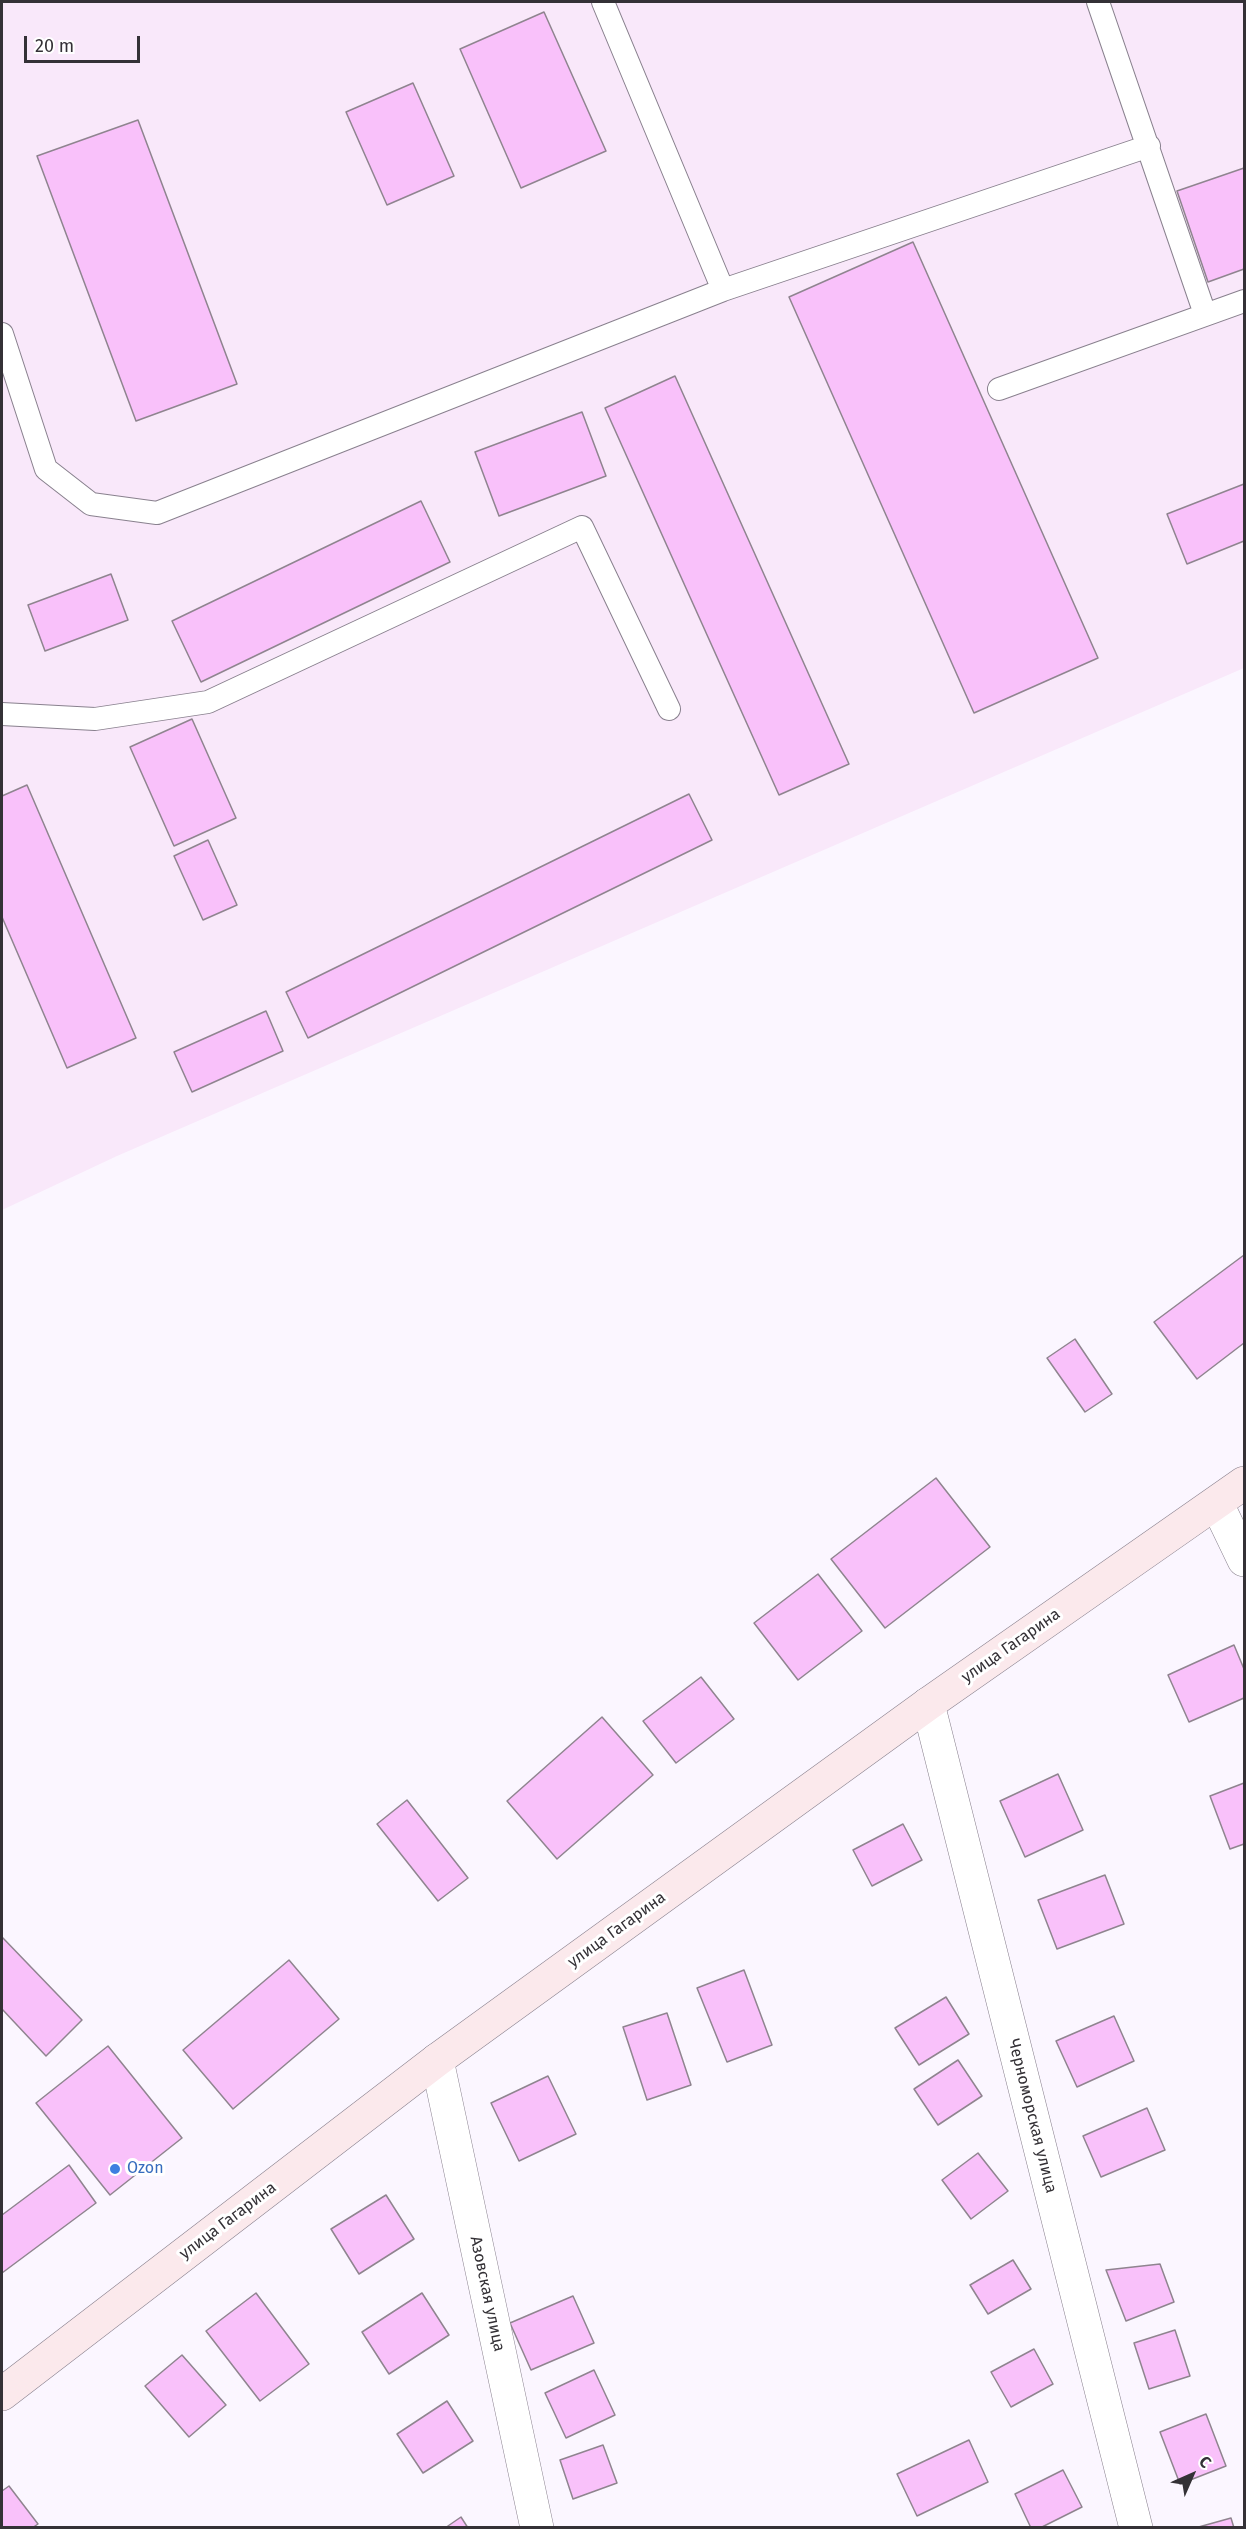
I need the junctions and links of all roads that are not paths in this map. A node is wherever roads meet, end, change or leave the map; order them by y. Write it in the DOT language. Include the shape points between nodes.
graph roads {
  1 [pos="603,2"];
  2 [pos="1098,2"];
  3 [pos="1149,146"];
  4 [pos="723,290"];
  5 [pos="1245,301"];
  6 [pos="1205,314"];
  7 [pos="2,334"];
  8 [pos="999,388"];
  9 [pos="669,709"];
  10 [pos="2,714"];
  11 [pos="1245,1483"];
  12 [pos="1217,1504"];
  13 [pos="1245,1560"];
  14 [pos="928,1704"];
  15 [pos="437,2060"];
  16 [pos="2,2394"];
  17 [pos="537,2528"];
  18 [pos="1136,2528"];
  1 -- 4 [label="lane"];
  2 -- 3 [label="lane"];
  3 -- 4 [label="lane"];
  3 -- 6 [label="lane"];
  4 -- 7 [label="lane" via="157,513 91,504 46,469"];
  5 -- 6 [label="lane"];
  6 -- 8 [label="lane"];
  9 -- 10 [label="lane" via="582,527 208,702 95,719"];
  11 -- 12 [label="street, улица Гагарина"];
  12 -- 13 [label="street"];
  12 -- 14 [label="street, улица Гагарина"];
  14 -- 15 [label="street, улица Гагарина"];
  14 -- 18 [label="street, Черноморская улица"];
  15 -- 16 [label="street, улица Гагарина"];
  15 -- 17 [label="street, Азовская улица"];
}
